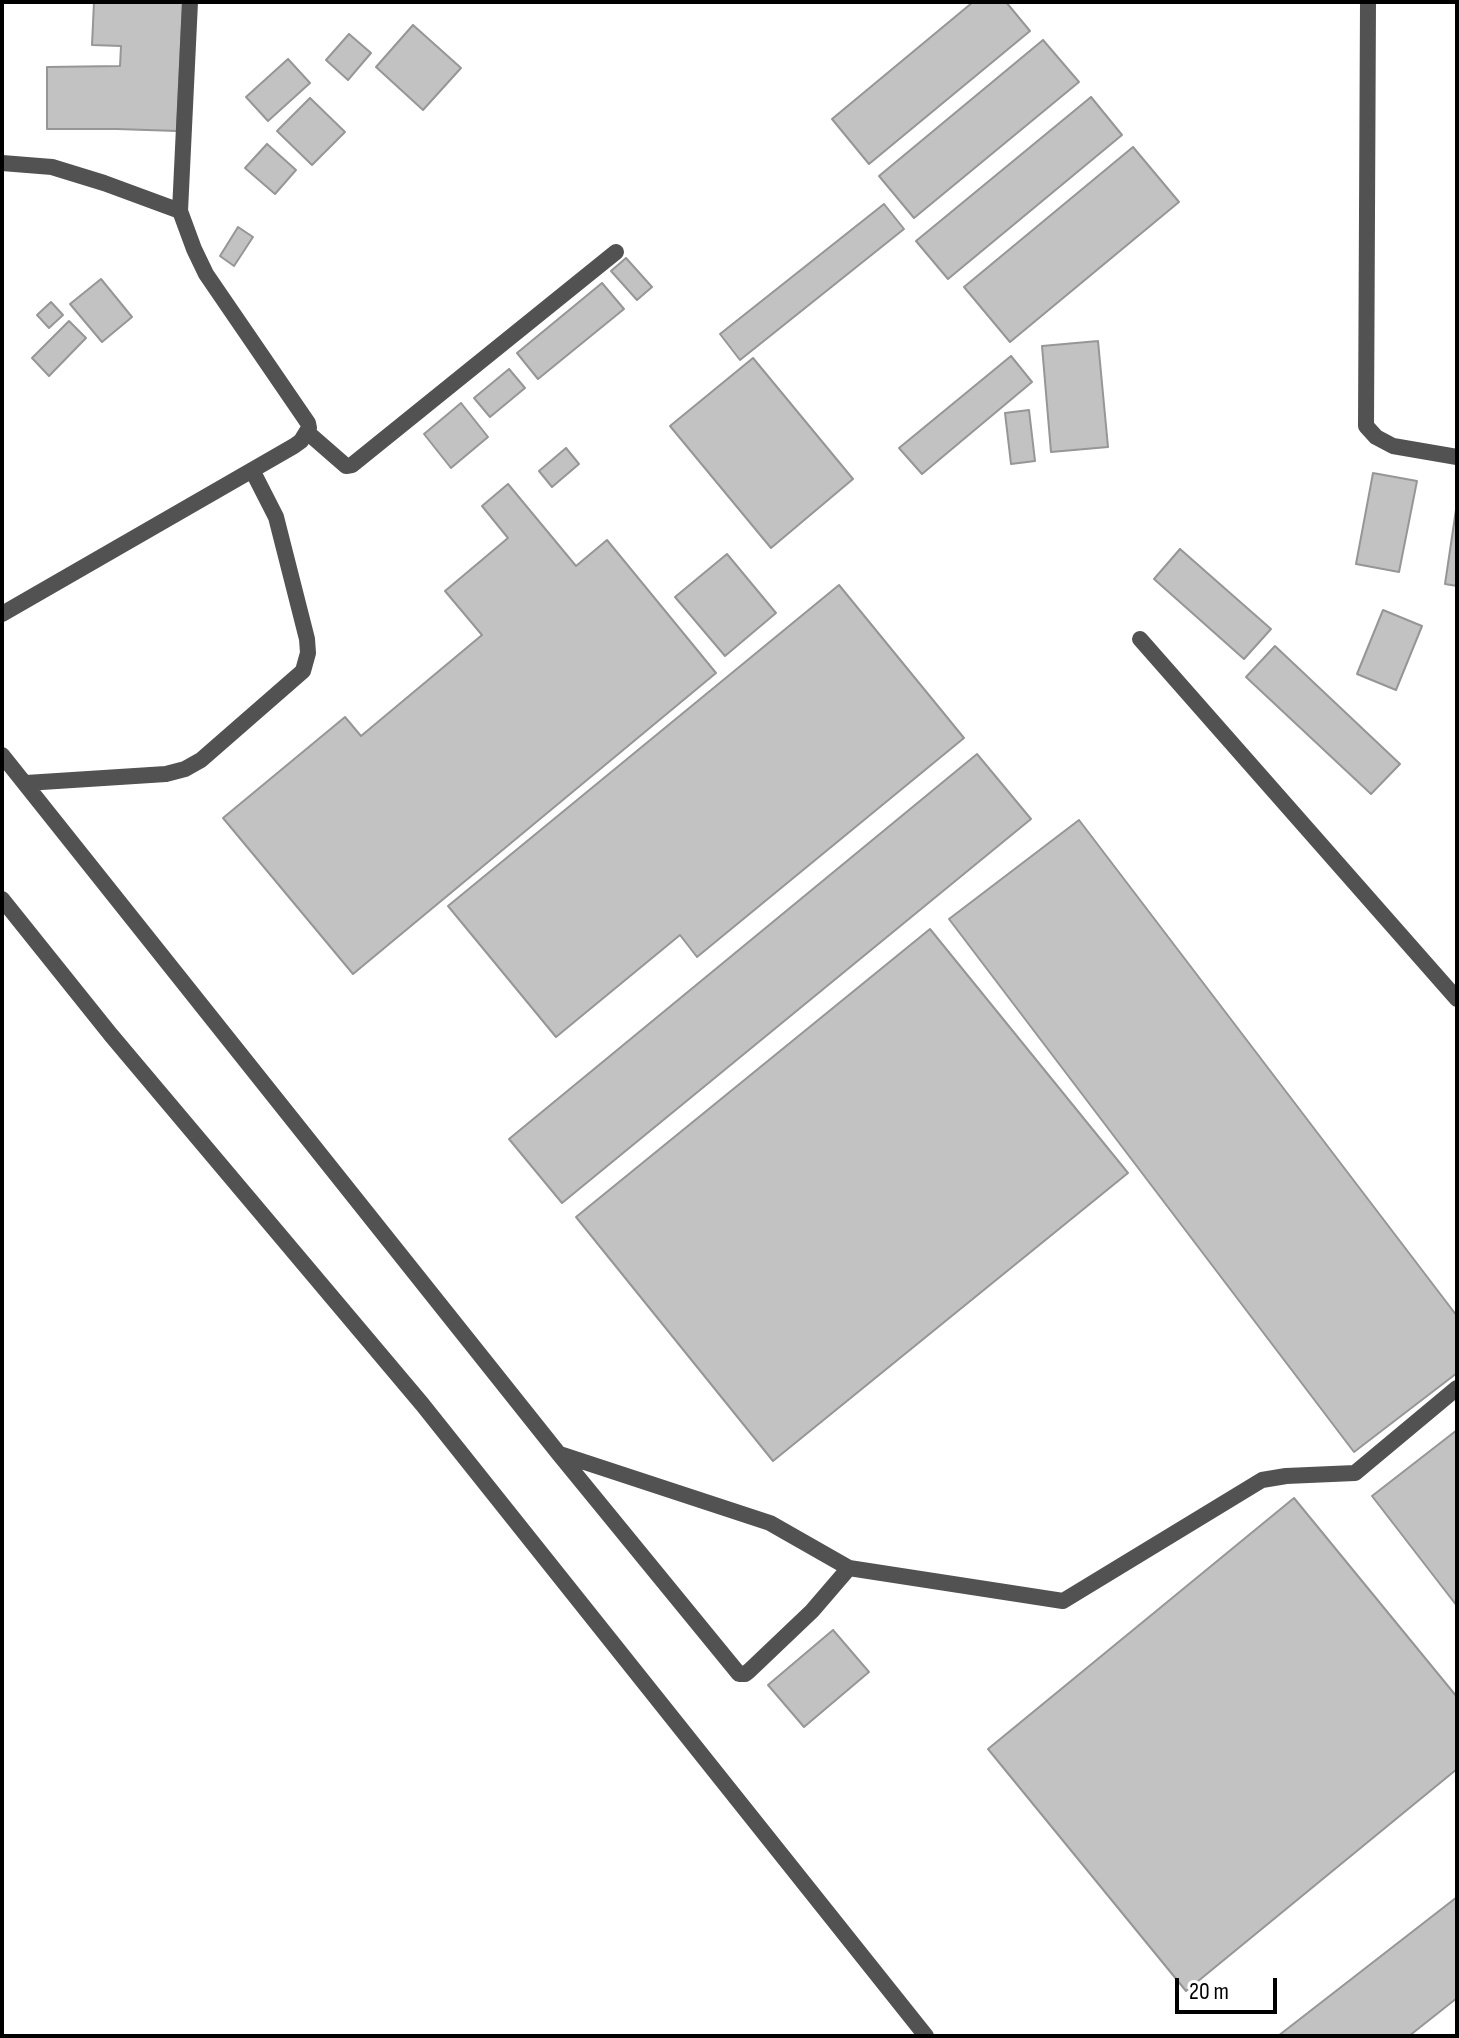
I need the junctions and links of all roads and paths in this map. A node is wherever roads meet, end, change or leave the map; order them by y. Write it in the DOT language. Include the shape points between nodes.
graph roads {
  1 [pos="190,2"];
  2 [pos="1368,2"];
  3 [pos="2,163"];
  4 [pos="180,211"];
  5 [pos="616,252"];
  6 [pos="307,432"];
  7 [pos="1457,457"];
  8 [pos="252,470"];
  9 [pos="2,614"];
  10 [pos="1140,639"];
  11 [pos="2,755"];
  12 [pos="26,783"];
  13 [pos="2,899"];
  14 [pos="1457,999"];
  15 [pos="1457,1388"];
  16 [pos="559,1454"];
  17 [pos="849,1568"];
  18 [pos="926,2036"];
  1 -- 4 [label="street"];
  2 -- 7 [label="street" via="1366,426 1393,446"];
  3 -- 4 [label="street" via="52,167"];
  4 -- 6 [label="street" via="206,274 308,423"];
  5 -- 6 [label="street" via="352,465 346,466"];
  6 -- 8 [label="street" via="294,446"];
  8 -- 9 [label="street"];
  8 -- 12 [label="street" via="276,517 307,639 303,671 185,769"];
  10 -- 14 [label="street"];
  11 -- 12 [label="street"];
  12 -- 16 [label="street"];
  13 -- 18 [label="street" via="422,1404"];
  15 -- 17 [label="street" via="1355,1473 1262,1480 1063,1601"];
  16 -- 17 [label="street" via="770,1523"];
  16 -- 17 [label="street" via="739,1674 749,1671 812,1611"];
}
